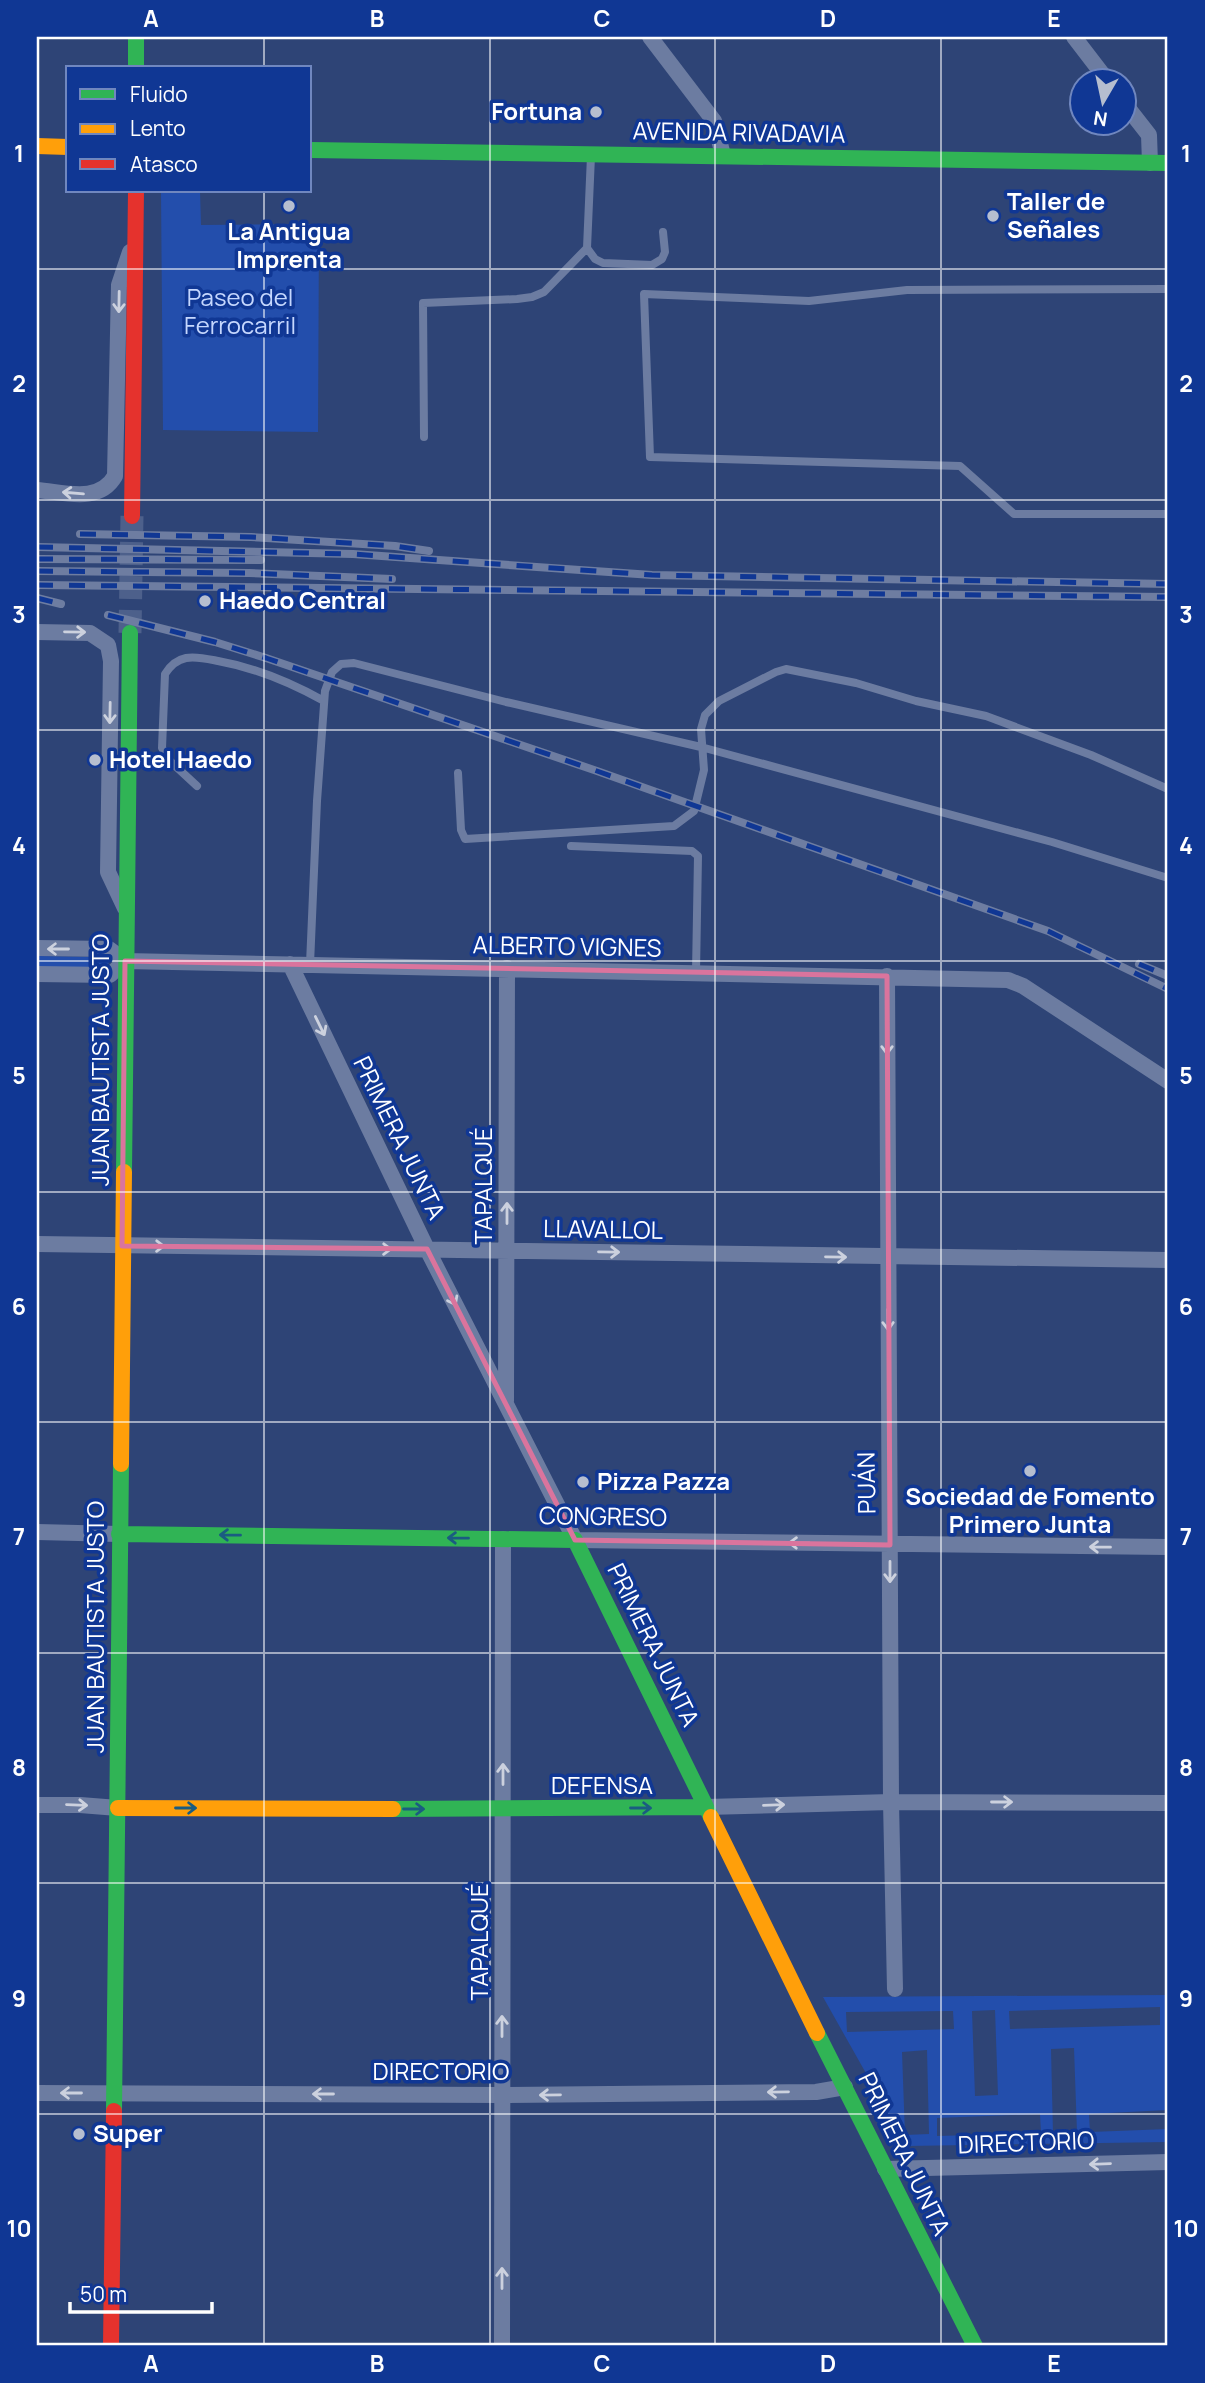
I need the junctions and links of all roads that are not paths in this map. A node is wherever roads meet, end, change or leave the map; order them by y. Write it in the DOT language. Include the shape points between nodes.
graph roads {
  1 [pos="136,37"];
  2 [pos="650,37"];
  3 [pos="1074,37"];
  4 [pos="136,66"];
  5 [pos="1096,66"];
  6 [pos="1138,120"];
  7 [pos="37,146"];
  8 [pos="66,147"];
  9 [pos="312,150"];
  10 [pos="591,153"];
  11 [pos="723,155"];
  12 [pos="1150,163"];
  13 [pos="1168,163"];
  14 [pos="136,192"];
  15 [pos="663,232"];
  16 [pos="135,236"];
  17 [pos="587,248"];
  18 [pos="1168,289"];
  19 [pos="424,437"];
  20 [pos="37,490"];
  21 [pos="1168,514"];
  22 [pos="132,516"];
  23 [pos="37,632"];
  24 [pos="130,633"];
  25 [pos="324,701"];
  26 [pos="701,747"];
  27 [pos="458,772"];
  28 [pos="197,786"];
  29 [pos="1168,789"];
  30 [pos="571,846"];
  31 [pos="1168,878"];
  32 [pos="125,908"];
  33 [pos="37,948"];
  34 [pos="125,961"];
  35 [pos="290,964"];
  36 [pos="310,964"];
  37 [pos="507,968"];
  38 [pos="696,972"];
  39 [pos="37,975"];
  40 [pos="887,976"];
  41 [pos="1168,1081"];
  42 [pos="37,1244"];
  43 [pos="122,1246"];
  44 [pos="427,1249"];
  45 [pos="507,1251"];
  46 [pos="887,1257"];
  47 [pos="1168,1261"];
  48 [pos="506,1404"];
  49 [pos="37,1532"];
  50 [pos="119,1534"];
  51 [pos="503,1539"];
  52 [pos="575,1540"];
  53 [pos="890,1545"];
  54 [pos="1168,1548"];
  55 [pos="891,1802"];
  56 [pos="1168,1803"];
  57 [pos="37,1805"];
  58 [pos="706,1807"];
  59 [pos="118,1808"];
  60 [pos="503,1809"];
  61 [pos="895,1989"];
  62 [pos="845,2087"];
  63 [pos="37,2093"];
  64 [pos="113,2093"];
  65 [pos="501,2095"];
  66 [pos="1168,2162"];
  67 [pos="885,2169"];
  68 [pos="110,2346"];
  69 [pos="502,2346"];
  70 [pos="975,2346"];
  1 -- 4 [label="street"];
  2 -- 11 [label="street" via="714,121"];
  3 -- 5 [label="street"];
  6 -- 12 [label="street" via="1149,135"];
  7 -- 8 [label="street"];
  9 -- 10 [label="street, AVENIDA RIVADAVIA"];
  10 -- 11 [label="street, AVENIDA RIVADAVIA"];
  10 -- 17 [label="lane"];
  11 -- 12 [label="street, AVENIDA RIVADAVIA"];
  12 -- 13 [label="street, AVENIDA RIVADAVIA"];
  14 -- 16 [label="street"];
  15 -- 17 [label="lane" via="665,252 652,265 603,264"];
  16 -- 20 [label="street, one-way" via="119,285 115,476 98,492"];
  16 -- 22 [label="street"];
  17 -- 19 [label="lane" via="544,292 532,297 423,303"];
  18 -- 21 [label="lane" via="907,290 809,301 644,294 650,457 960,466 1014,514"];
  23 -- 32 [label="street, JUAN BAUTISTA JUSTO, one-way" via="90,633 108,645 108,872"];
  24 -- 32 [label="street, JUAN BAUTISTA JUSTO"];
  25 -- 26 [label="lane" via="332,672 341,664 354,663"];
  25 -- 28 [label="lane" via="246,666 202,658 176,661 164,674 162,748"];
  25 -- 36 [label="lane"];
  26 -- 27 [label="lane" via="704,770 694,811 674,826 465,839"];
  26 -- 29 [label="lane" via="705,716 719,701 786,669 986,716"];
  26 -- 31 [label="lane"];
  30 -- 38 [label="lane" via="692,850 698,856"];
  32 -- 34 [label="street, JUAN BAUTISTA JUSTO"];
  34 -- 33 [label="street, ALBERTO VIGNES, one-way" via="109,949"];
  34 -- 35 [label="street, ALBERTO VIGNES"];
  34 -- 39 [label="street, ALBERTO VIGNES" via="110,975"];
  34 -- 43 [label="street, JUAN BAUTISTA JUSTO"];
  35 -- 36 [label="street, ALBERTO VIGNES"];
  35 -- 44 [label="street, PRIMERA JUNTA, one-way"];
  36 -- 37 [label="street, ALBERTO VIGNES"];
  37 -- 38 [label="street, ALBERTO VIGNES"];
  45 -- 37 [label="street, TAPALQUÉ, one-way"];
  38 -- 40 [label="street, ALBERTO VIGNES"];
  40 -- 41 [label="street, ALBERTO VIGNES" via="1009,980"];
  40 -- 46 [label="street, PUÁN, one-way"];
  42 -- 43 [label="street, LLAVALLOL"];
  43 -- 44 [label="street, LLAVALLOL, one-way"];
  43 -- 50 [label="street, JUAN BAUTISTA JUSTO"];
  44 -- 45 [label="street, LLAVALLOL"];
  44 -- 48 [label="street, PRIMERA JUNTA, one-way"];
  45 -- 46 [label="street, LLAVALLOL, one-way"];
  45 -- 48 [label="street, TAPALQUÉ"];
  46 -- 47 [label="street, LLAVALLOL"];
  46 -- 53 [label="street, PUÁN, one-way"];
  48 -- 52 [label="street, PRIMERA JUNTA"];
  49 -- 50 [label="street, CONGRESO"];
  51 -- 50 [label="street, CONGRESO, one-way"];
  50 -- 59 [label="street, JUAN BAUTISTA JUSTO"];
  51 -- 52 [label="street, CONGRESO"];
  60 -- 51 [label="street, TAPALQUÉ, one-way"];
  53 -- 52 [label="street, CONGRESO, one-way"];
  52 -- 58 [label="street, PRIMERA JUNTA"];
  54 -- 53 [label="street, CONGRESO, one-way"];
  53 -- 55 [label="street, PUÁN, one-way"];
  55 -- 56 [label="street, DEFENSA, one-way"];
  58 -- 55 [label="street, DEFENSA, one-way"];
  55 -- 61 [label="street, PUÁN"];
  57 -- 59 [label="street, DEFENSA, one-way"];
  60 -- 58 [label="street, DEFENSA, one-way"];
  58 -- 62 [label="street, PRIMERA JUNTA"];
  59 -- 60 [label="street, DEFENSA, one-way"];
  59 -- 64 [label="street, JUAN BAUTISTA JUSTO"];
  65 -- 60 [label="street, TAPALQUÉ, one-way"];
  62 -- 65 [label="street, DIRECTORIO, one-way" via="816,2092"];
  62 -- 67 [label="street, PRIMERA JUNTA"];
  64 -- 63 [label="street, DIRECTORIO, one-way"];
  65 -- 64 [label="street, DIRECTORIO, one-way"];
  64 -- 68 [label="street, JUAN BAUTISTA JUSTO"];
  69 -- 65 [label="street, TAPALQUÉ, one-way"];
  66 -- 67 [label="street, DIRECTORIO, one-way"];
  67 -- 70 [label="street, PRIMERA JUNTA"];
}
